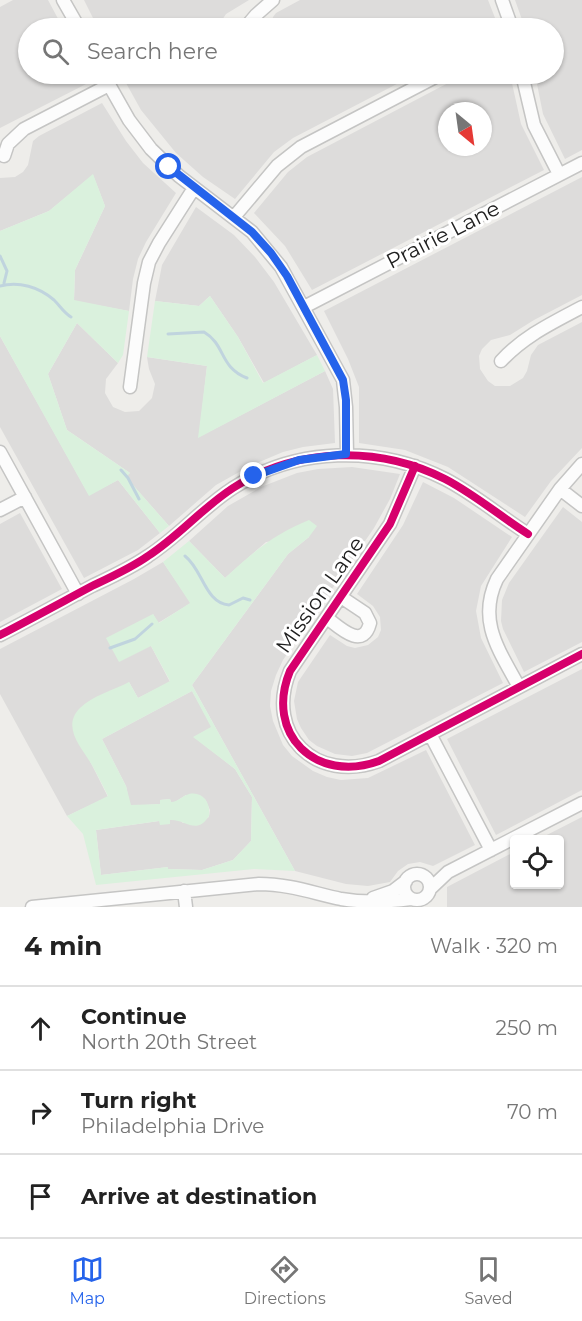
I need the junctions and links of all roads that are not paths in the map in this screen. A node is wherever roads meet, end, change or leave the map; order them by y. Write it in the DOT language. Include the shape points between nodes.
graph roads {
  1 [pos="63,0"];
  2 [pos="273,0"];
  3 [pos="502,0"];
  4 [pos="73,18"];
  5 [pos="253,18"];
  6 [pos="508,18"];
  7 [pos="98,84"];
  8 [pos="109,84"];
  9 [pos="422,84"];
  10 [pos="524,84"];
  11 [pos="4,156"];
  12 [pos="582,163"];
  13 [pos="560,174"];
  14 [pos="194,188"];
  15 [pos="234,217"];
  16 [pos="304,307"];
  17 [pos="582,307"];
  18 [pos="501,361"];
  19 [pos="130,387"];
  20 [pos="0,452"];
  21 [pos="346,454"];
  22 [pos="415,466"];
  23 [pos="581,468"];
  24 [pos="560,489"];
  25 [pos="25,497"];
  26 [pos="582,506"];
  27 [pos="0,510"];
  28 [pos="528,534"];
  29 [pos="78,594"];
  30 [pos="341,597"];
  31 [pos="327,618"];
  32 [pos="0,635"];
  33 [pos="582,654"];
  34 [pos="519,687"];
  35 [pos="430,734"];
  36 [pos="582,803"];
  37 [pos="491,850"];
  38 [pos="448,872"];
  39 [pos="421,875"];
  40 [pos="406,881"];
  41 [pos="184,891"];
  42 [pos="430,891"];
  43 [pos="364,901"];
  44 [pos="421,903"];
  45 [pos="84,904"];
  46 [pos="32,907"];
  47 [pos="186,907"];
  1 -- 4 [label="street"];
  2 -- 5 [label="street"];
  3 -- 6 [label="street"];
  7 -- 11 [label="street" via="24,129 8,144"];
  8 -- 14 [label="street" via="144,140"];
  9 -- 15 [label="street" via="300,147 277,166"];
  10 -- 13 [label="street" via="534,125"];
  12 -- 13 [label="street, Prairie Lane"];
  13 -- 16 [label="street, Prairie Lane"];
  14 -- 15 [label="street"];
  14 -- 19 [label="street" via="149,262"];
  15 -- 16 [label="street" via="271,253"];
  16 -- 21 [label="street" via="345,386"];
  17 -- 18 [label="street" via="522,340"];
  20 -- 25 [label="street"];
  21 -- 22 [label="street"];
  21 -- 29 [label="street" via="291,462 243,482 149,556"];
  22 -- 28 [label="street" via="453,483"];
  22 -- 30 [label="street, Mission Lane" via="390,524"];
  23 -- 24 [label="street"];
  24 -- 26 [label="street"];
  24 -- 28 [label="street"];
  25 -- 27 [label="street"];
  25 -- 29 [label="street"];
  28 -- 34 [label="street" via="497,579 488,611 495,640"];
  29 -- 32 [label="street"];
  30 -- 31 [label="street, Mission Lane"];
  30 -- 31 [label="street" via="366,615 370,623 367,632 360,637 352,636"];
  31 -- 35 [label="street, Mission Lane" via="290,671 283,694 285,723 297,743 321,762 350,768 379,761"];
  33 -- 34 [label="street, Mission Lane"];
  34 -- 35 [label="street, Mission Lane"];
  35 -- 37 [label="street"];
  36 -- 37 [label="street"];
  37 -- 38 [label="street"];
  38 -- 39 [label="street"];
  38 -- 42 [label="street"];
  39 -- 40 [label="street"];
  39 -- 42 [label="street" via="428,880"];
  40 -- 43 [label="street" via="393,891"];
  40 -- 44 [label="street" via="405,891"];
  41 -- 43 [label="street" via="271,884"];
  41 -- 45 [label="street"];
  41 -- 47 [label="street"];
  42 -- 44 [label="street"];
  43 -- 44 [label="street"];
  45 -- 46 [label="street"];
}
